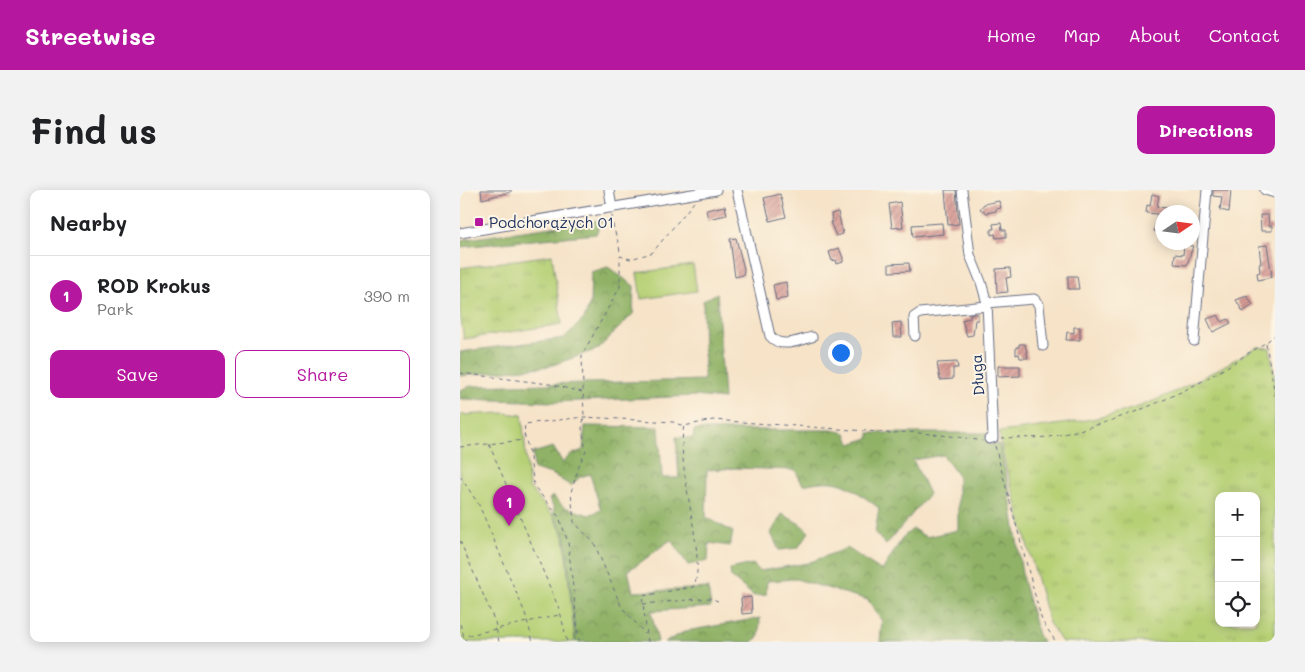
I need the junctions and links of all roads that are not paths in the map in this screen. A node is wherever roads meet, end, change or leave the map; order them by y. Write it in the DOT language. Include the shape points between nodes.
graph roads {
  1 [pos="609,190"];
  2 [pos="716,190"];
  3 [pos="737,190"];
  4 [pos="962,190"];
  5 [pos="1207,190"];
  6 [pos="1265,190"];
  7 [pos="1275,193"];
  8 [pos="612,208"];
  9 [pos="460,233"];
  10 [pos="986,304"];
  11 [pos="915,336"];
  12 [pos="812,337"];
  13 [pos="1194,341"];
  14 [pos="1042,346"];
  15 [pos="991,436"];
  1 -- 8 [label="street"];
  2 -- 8 [label="street"];
  3 -- 12 [label="street" via="770,336 784,344"];
  4 -- 10 [label="street, Długa" via="970,255"];
  5 -- 13 [label="street"];
  6 -- 7 [label="street"];
  8 -- 9 [label="street"];
  10 -- 11 [label="street" via="920,313 914,316"];
  10 -- 14 [label="street" via="1034,299 1039,305"];
  10 -- 15 [label="street, Długa" via="993,398"];
}
